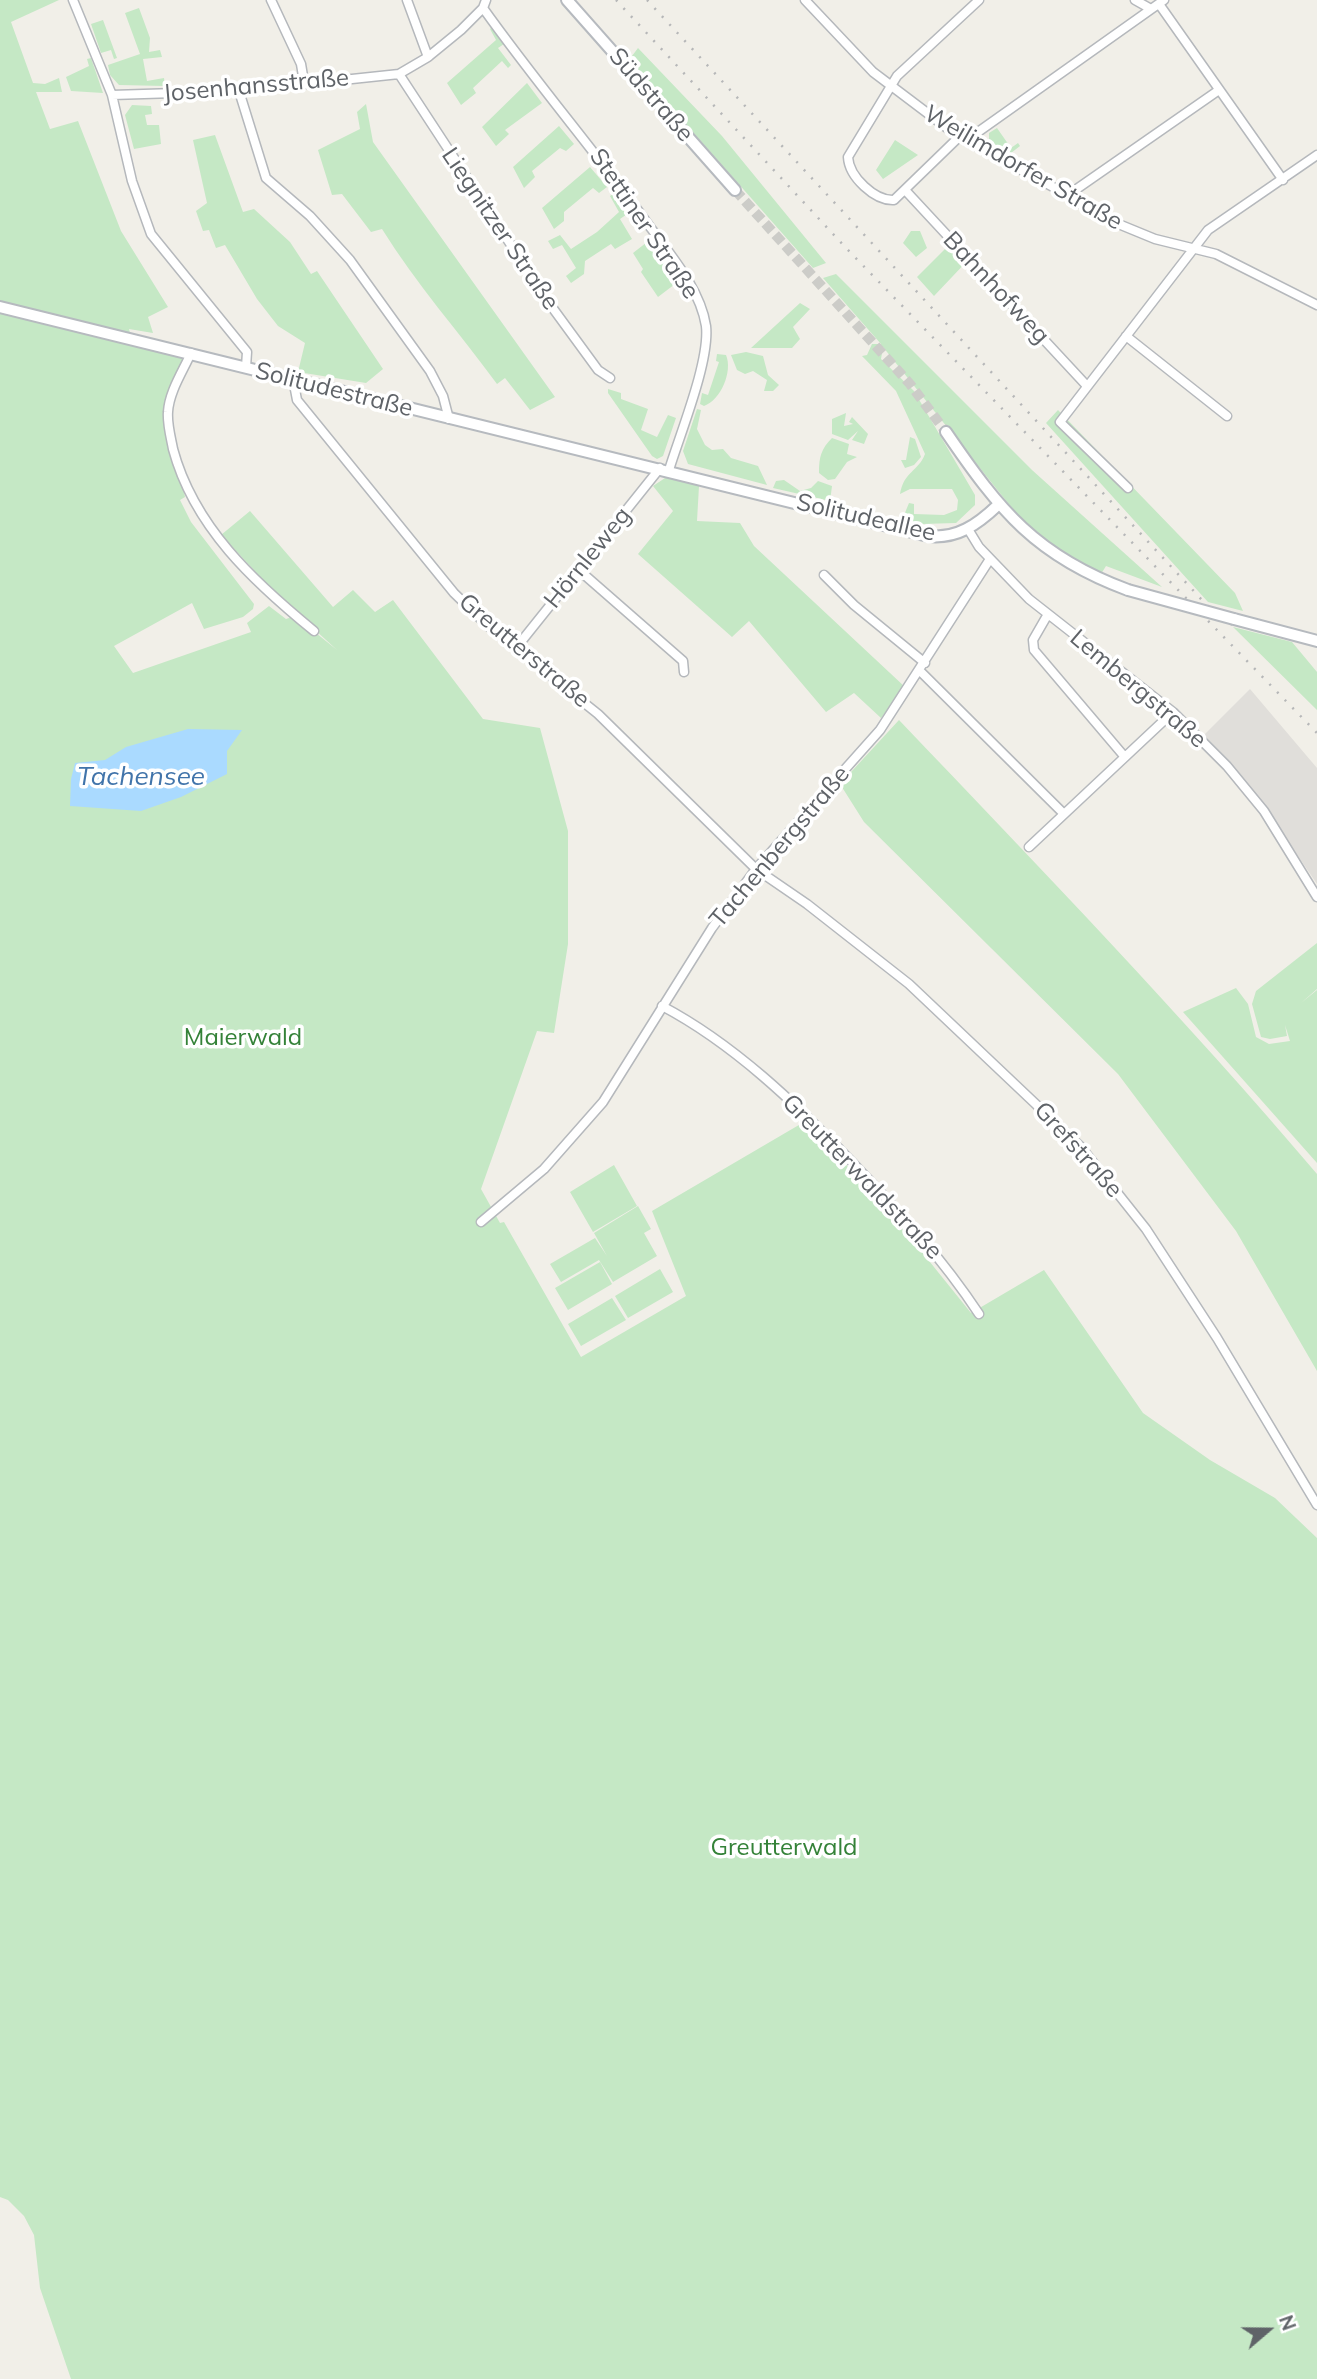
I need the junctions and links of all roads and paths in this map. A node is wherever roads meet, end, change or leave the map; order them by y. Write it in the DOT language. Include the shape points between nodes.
graph roads {
  1 [pos="74,0"];
  2 [pos="271,0"];
  3 [pos="407,0"];
  4 [pos="568,0"];
  5 [pos="805,0"];
  6 [pos="979,0"];
  7 [pos="1135,0"];
  8 [pos="485,4"];
  9 [pos="1158,4"];
  10 [pos="428,57"];
  11 [pos="399,74"];
  12 [pos="304,82"];
  13 [pos="890,85"];
  14 [pos="1219,90"];
  15 [pos="239,91"];
  16 [pos="112,95"];
  17 [pos="960,136"];
  18 [pos="970,142"];
  19 [pos="1317,155"];
  20 [pos="1283,180"];
  21 [pos="735,190"];
  22 [pos="905,190"];
  23 [pos="1068,195"];
  24 [pos="1197,248"];
  25 [pos="1317,305"];
  26 [pos="0,307"];
  27 [pos="1126,336"];
  28 [pos="191,353"];
  29 [pos="246,368"];
  30 [pos="610,378"];
  31 [pos="293,379"];
  32 [pos="1087,386"];
  33 [pos="1227,416"];
  34 [pos="449,419"];
  35 [pos="946,432"];
  36 [pos="664,469"];
  37 [pos="1128,488"];
  38 [pos="998,505"];
  39 [pos="968,529"];
  40 [pos="990,559"];
  41 [pos="580,571"];
  42 [pos="824,575"];
  43 [pos="1048,614"];
  44 [pos="314,631"];
  45 [pos="1317,641"];
  46 [pos="516,648"];
  47 [pos="923,667"];
  48 [pos="684,672"];
  49 [pos="1173,712"];
  50 [pos="1124,756"];
  51 [pos="1063,813"];
  52 [pos="1029,847"];
  53 [pos="756,869"];
  54 [pos="1317,897"];
  55 [pos="662,1006"];
  56 [pos="481,1222"];
  57 [pos="979,1314"];
  58 [pos="1317,1504"];
  1 -- 16 [label="street"];
  2 -- 12 [label="street" via="301,64"];
  3 -- 10 [label="street"];
  4 -- 21 [label="main road, Südstraße"];
  5 -- 13 [label="street, Weilimdorfer Straße"];
  6 -- 13 [label="street"];
  7 -- 9 [label="street"];
  8 -- 10 [label="street"];
  8 -- 36 [label="street, Stettiner Straße" via="636,207 701,307 706,349"];
  9 -- 14 [label="street"];
  9 -- 18 [label="street"];
  10 -- 11 [label="street"];
  11 -- 12 [label="street, Josenhansstraße"];
  11 -- 30 [label="street, Liegnitzer Straße" via="549,303 598,370"];
  12 -- 15 [label="street, Josenhansstraße"];
  13 -- 17 [label="street, Weilimdorfer Straße"];
  13 -- 22 [label="street" via="848,157 848,166 884,201 894,200"];
  14 -- 20 [label="street"];
  14 -- 23 [label="street"];
  15 -- 16 [label="street, Josenhansstraße"];
  15 -- 34 [label="street" via="266,178 310,216 350,260 430,371"];
  16 -- 29 [label="street" via="132,181 151,234 247,352"];
  17 -- 18 [label="street, Weilimdorfer Straße"];
  17 -- 22 [label="street"];
  18 -- 23 [label="street, Weilimdorfer Straße"];
  19 -- 20 [label="street"];
  20 -- 24 [label="street" via="1208,230"];
  22 -- 32 [label="street, Bahnhofweg"];
  23 -- 24 [label="street, Weilimdorfer Straße" via="1129,229"];
  24 -- 25 [label="street, Weilimdorfer Straße"];
  24 -- 27 [label="street"];
  26 -- 28 [label="main road, Solitudestraße"];
  27 -- 32 [label="street"];
  27 -- 33 [label="street"];
  28 -- 29 [label="main road, Solitudestraße"];
  28 -- 44 [label="street" via="167,412 180,473 201,515 234,558"];
  29 -- 31 [label="main road, Solitudestraße"];
  31 -- 34 [label="main road, Solitudestraße"];
  31 -- 46 [label="street, Greutterstraße" via="297,400 454,593"];
  32 -- 37 [label="street" via="1060,422"];
  34 -- 36 [label="main road, Solitudestraße"];
  35 -- 38 [label="main road"];
  36 -- 39 [label="main road, Solitudeallee" via="928,536 948,537"];
  36 -- 41 [label="street, Hörnleweg"];
  38 -- 39 [label="main road, Solitudeallee"];
  38 -- 45 [label="main road, bridge" via="1054,555 1128,590"];
  39 -- 40 [label="street, Lembergstraße"];
  40 -- 43 [label="street, Lembergstraße"];
  40 -- 47 [label="street, Tachenbergstraße"];
  41 -- 46 [label="street, Hörnleweg"];
  41 -- 48 [label="street" via="683,661"];
  42 -- 47 [label="street"];
  43 -- 49 [label="street, Lembergstraße"];
  43 -- 50 [label="street" via="1033,640 1034,650"];
  46 -- 53 [label="street, Greutterstraße" via="598,714"];
  47 -- 51 [label="street"];
  47 -- 53 [label="street, Tachenbergstraße" via="880,730"];
  49 -- 50 [label="street"];
  49 -- 54 [label="street, Lembergstraße" via="1253,796"];
  50 -- 51 [label="street"];
  51 -- 52 [label="street"];
  53 -- 55 [label="street, Tachenbergstraße"];
  53 -- 58 [label="street, Grefstraße" via="909,984 1080,1146 1153,1240"];
  55 -- 56 [label="street, Tachenbergstraße" via="603,1102 544,1169"];
  55 -- 57 [label="street, Greutterwaldstraße" via="691,1021 795,1103 916,1230"];
}
